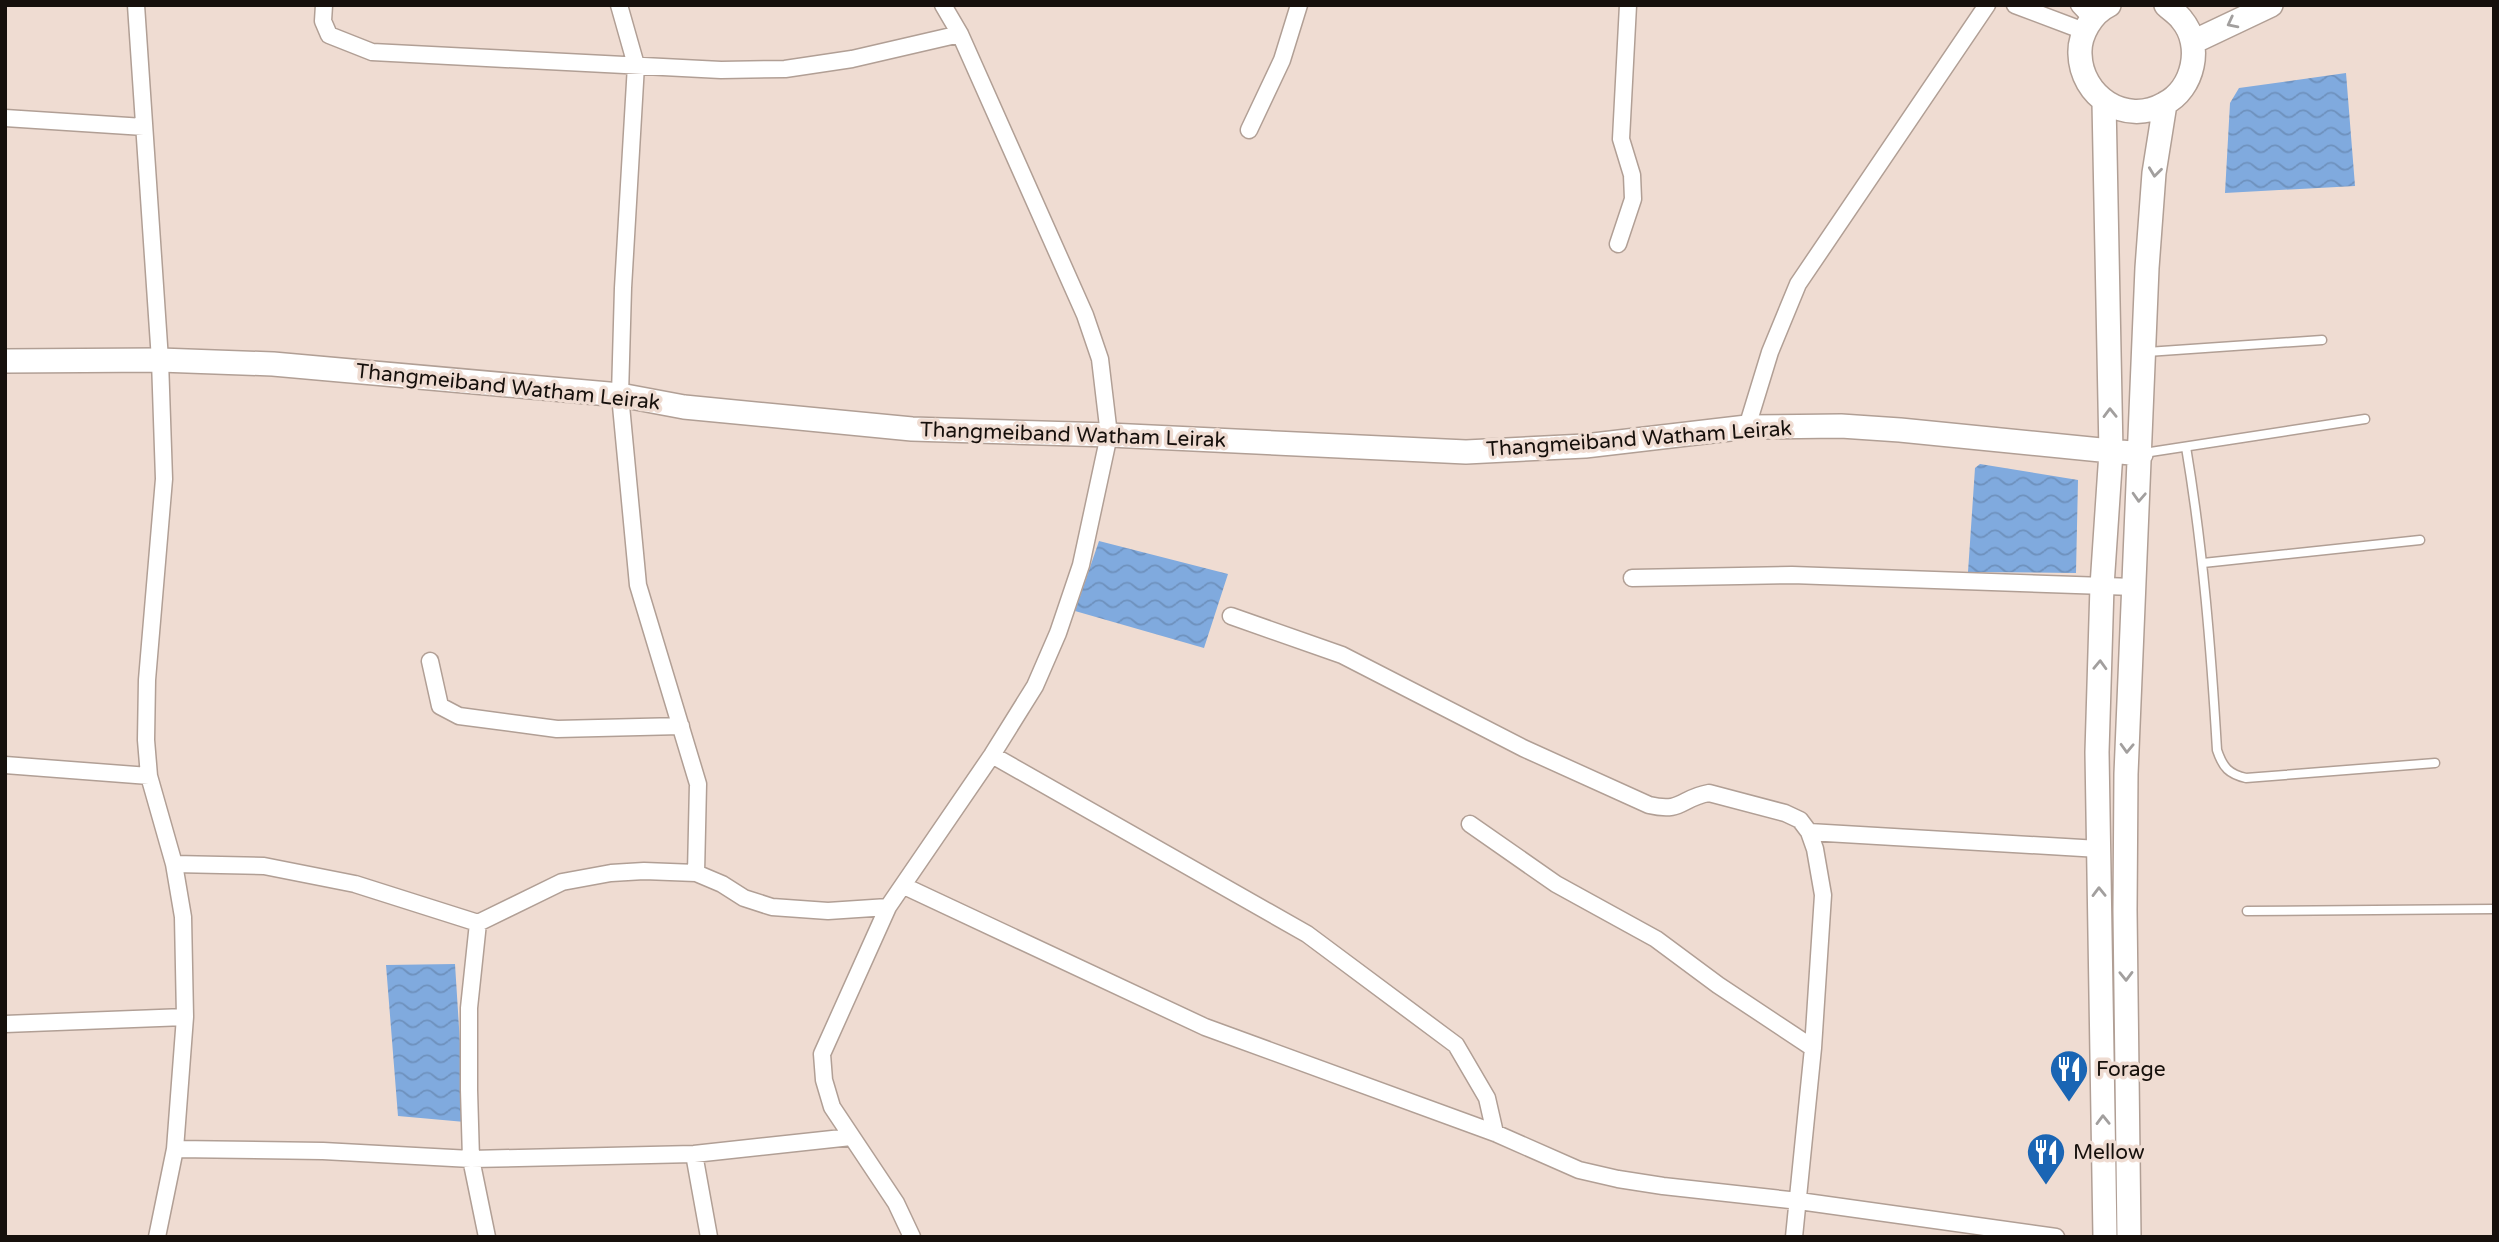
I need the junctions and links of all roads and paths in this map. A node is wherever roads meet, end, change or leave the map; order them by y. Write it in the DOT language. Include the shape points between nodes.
graph roads {
  1 [pos="136,5"];
  2 [pos="324,5"];
  3 [pos="619,5"];
  4 [pos="943,5"];
  5 [pos="1299,5"];
  6 [pos="1628,5"];
  7 [pos="1987,5"];
  8 [pos="2015,5"];
  9 [pos="2166,5"];
  10 [pos="2272,5"];
  11 [pos="2091,15"];
  12 [pos="960,34"];
  13 [pos="2193,42"];
  14 [pos="636,65"];
  15 [pos="2104,102"];
  16 [pos="2165,104"];
  17 [pos="5,118"];
  18 [pos="144,127"];
  19 [pos="1249,130"];
  20 [pos="1619,244"];
  21 [pos="2322,340"];
  22 [pos="2144,352"];
  23 [pos="160,360"];
  24 [pos="5,361"];
  25 [pos="620,395"];
  26 [pos="2365,419"];
  27 [pos="1747,427"];
  28 [pos="1109,435"];
  29 [pos="2186,447"];
  30 [pos="2111,452"];
  31 [pos="2141,454"];
  32 [pos="2420,540"];
  33 [pos="2203,564"];
  34 [pos="1632,578"];
  35 [pos="2102,586"];
  36 [pos="2134,587"];
  37 [pos="1231,616"];
  38 [pos="430,661"];
  39 [pos="681,726"];
  40 [pos="992,755"];
  41 [pos="2435,763"];
  42 [pos="5,765"];
  43 [pos="149,776"];
  44 [pos="1470,824"];
  45 [pos="1808,832"];
  46 [pos="2099,849"];
  47 [pos="174,864"];
  48 [pos="696,873"];
  49 [pos="904,886"];
  50 [pos="888,907"];
  51 [pos="2494,909"];
  52 [pos="2247,911"];
  53 [pos="478,923"];
  54 [pos="185,1017"];
  55 [pos="5,1024"];
  56 [pos="1813,1048"];
  57 [pos="1495,1133"];
  58 [pos="851,1137"];
  59 [pos="175,1149"];
  60 [pos="694,1154"];
  61 [pos="471,1158"];
  62 [pos="1799,1201"];
  63 [pos="157,1237"];
  64 [pos="487,1237"];
  65 [pos="709,1237"];
  66 [pos="912,1237"];
  67 [pos="1794,1237"];
  68 [pos="2056,1237"];
  69 [pos="2105,1237"];
  70 [pos="2129,1237"];
  1 -- 18 [label="street"];
  2 -- 14 [label="street" via="329,36 372,52"];
  3 -- 14 [label="street"];
  4 -- 12 [label="street"];
  5 -- 19 [label="street" via="1282,60"];
  6 -- 20 [label="street" via="1621,139 1632,175 1633,199"];
  7 -- 27 [label="street" via="1798,284 1770,352"];
  8 -- 11 [label="street"];
  9 -- 13 [label="main road" via="2183,20"];
  10 -- 13 [label="main road, one-way"];
  11 -- 15 [label="main road" via="2079,50 2081,70"];
  12 -- 14 [label="street" via="785,69"];
  12 -- 28 [label="street" via="1085,314 1100,359"];
  13 -- 16 [label="main road" via="2193,66 2183,88"];
  14 -- 25 [label="street"];
  15 -- 16 [label="main road" via="2122,110 2142,111"];
  30 -- 15 [label="main road, one-way"];
  16 -- 22 [label="main road, one-way" via="2150,220"];
  17 -- 18 [label="street"];
  18 -- 23 [label="street"];
  21 -- 22 [label="lane"];
  22 -- 31 [label="main road"];
  23 -- 24 [label="main road, Thangmeiband Watham Leirak"];
  23 -- 25 [label="main road, Thangmeiband Watham Leirak" via="273,364"];
  23 -- 43 [label="street" via="164,479 147,680"];
  25 -- 28 [label="main road, Thangmeiband Watham Leirak" via="684,407 912,429"];
  25 -- 39 [label="street" via="638,585"];
  26 -- 29 [label="lane"];
  27 -- 28 [label="main road, Thangmeiband Watham Leirak" via="1585,446 1466,452"];
  27 -- 30 [label="main road, Thangmeiband Watham Leirak" via="1900,430"];
  28 -- 40 [label="street" via="1081,565 1058,632 1035,686"];
  29 -- 31 [label="lane"];
  29 -- 33 [label="lane"];
  30 -- 31 [label="main road, Thangmeiband Watham Leirak"];
  30 -- 35 [label="main road"];
  31 -- 36 [label="main road, one-way"];
  32 -- 33 [label="lane"];
  33 -- 41 [label="lane" via="2217,750 2231,774 2246,778"];
  34 -- 35 [label="street" via="1792,575"];
  35 -- 36 [label="street"];
  46 -- 35 [label="main road, one-way"];
  36 -- 70 [label="main road, one-way" via="2125,856"];
  37 -- 45 [label="street" via="1342,655 1523,748 1649,805 1678,807 1696,795 1709,793 1785,813 1800,820"];
  38 -- 39 [label="street" via="440,706 459,716 557,729"];
  39 -- 48 [label="street" via="698,784"];
  40 -- 49 [label="street"];
  40 -- 57 [label="street" via="1307,934 1446,1037 1456,1045 1487,1098"];
  42 -- 43 [label="street"];
  43 -- 47 [label="street"];
  44 -- 56 [label="street" via="1556,884 1656,939"];
  45 -- 46 [label="street"];
  45 -- 56 [label="street" via="1823,895"];
  69 -- 46 [label="main road, one-way"];
  47 -- 53 [label="street" via="264,866 355,884"];
  47 -- 54 [label="street" via="183,917"];
  48 -- 50 [label="street" via="772,907 828,911"];
  48 -- 53 [label="street" via="611,873 562,882"];
  49 -- 50 [label="street"];
  49 -- 57 [label="street" via="1205,1027"];
  50 -- 58 [label="street" via="822,1054 832,1107"];
  51 -- 52 [label="lane"];
  53 -- 61 [label="street" via="469,1008"];
  54 -- 55 [label="street"];
  54 -- 59 [label="street"];
  56 -- 62 [label="street"];
  57 -- 62 [label="street" via="1579,1170 1618,1179"];
  58 -- 60 [label="street"];
  58 -- 66 [label="street"];
  59 -- 61 [label="street"];
  59 -- 63 [label="street"];
  60 -- 61 [label="street"];
  60 -- 65 [label="street"];
  61 -- 64 [label="street"];
  62 -- 67 [label="street"];
  62 -- 68 [label="street"];
}
